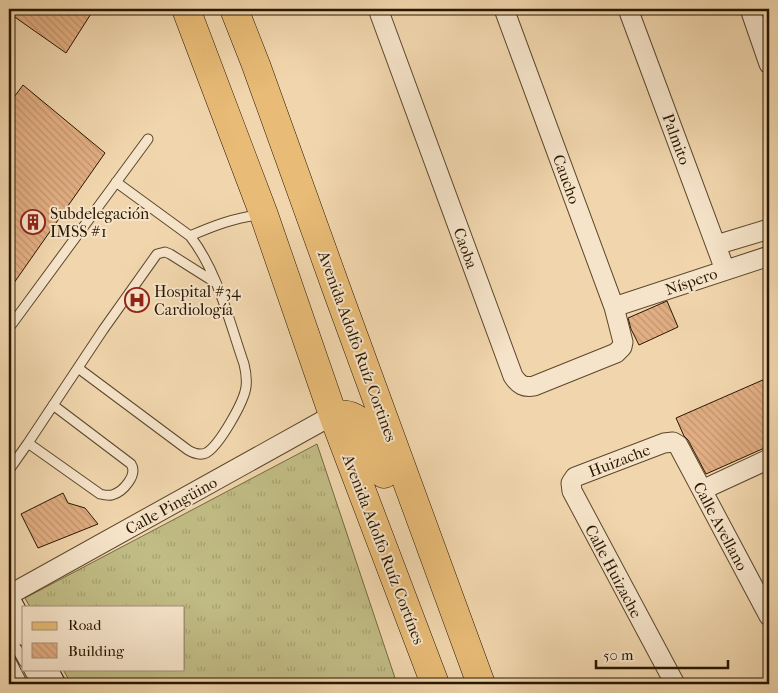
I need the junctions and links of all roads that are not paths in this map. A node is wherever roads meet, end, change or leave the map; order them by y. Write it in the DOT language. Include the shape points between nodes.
graph roads {
  1 [pos="186,9"];
  2 [pos="234,9"];
  3 [pos="378,9"];
  4 [pos="504,9"];
  5 [pos="628,9"];
  6 [pos="750,9"];
  7 [pos="769,64"];
  8 [pos="148,139"];
  9 [pos="116,182"];
  10 [pos="264,215"];
  11 [pos="769,229"];
  12 [pos="190,236"];
  13 [pos="716,245"];
  14 [pos="769,256"];
  15 [pos="725,270"];
  16 [pos="216,283"];
  17 [pos="614,307"];
  18 [pos="9,328"];
  19 [pos="620,350"];
  20 [pos="78,368"];
  21 [pos="53,405"];
  22 [pos="333,415"];
  23 [pos="669,441"];
  24 [pos="28,443"];
  25 [pos="769,459"];
  26 [pos="9,470"];
  27 [pos="571,483"];
  28 [pos="702,490"];
  29 [pos="418,515"];
  30 [pos="9,595"];
  31 [pos="9,604"];
  32 [pos="769,616"];
  33 [pos="22,628"];
  34 [pos="9,634"];
  35 [pos="9,657"];
  36 [pos="22,658"];
  37 [pos="29,670"];
  38 [pos="45,670"];
  39 [pos="23,684"];
  40 [pos="36,684"];
  41 [pos="52,684"];
  42 [pos="435,684"];
  43 [pos="481,684"];
  44 [pos="675,684"];
  1 -- 10 [label="main road"];
  2 -- 29 [label="main road, Avenida Adolfo Ruíz Cortines"];
  3 -- 19 [label="street, Caoba" via="517,382 526,387 534,386"];
  4 -- 17 [label="street, Caucho"];
  5 -- 13 [label="street, Palmito"];
  6 -- 7 [label="street"];
  8 -- 9 [label="lane"];
  9 -- 12 [label="lane"];
  9 -- 18 [label="lane"];
  10 -- 12 [label="lane" via="236,219"];
  10 -- 22 [label="main road"];
  11 -- 13 [label="street"];
  12 -- 16 [label="lane"];
  13 -- 15 [label="street, Palmito"];
  14 -- 15 [label="street, Níspero"];
  15 -- 17 [label="street, Níspero"];
  16 -- 20 [label="lane" via="170,254 160,252 123,300"];
  16 -- 20 [label="lane" via="244,364 246,388 231,422 206,452 194,454"];
  17 -- 19 [label="street, Caucho" via="624,342"];
  20 -- 21 [label="lane"];
  21 -- 24 [label="lane"];
  21 -- 24 [label="lane" via="131,464 133,476 117,494 100,494"];
  22 -- 29 [label="main road" via="350,415 362,421 391,488 403,504"];
  22 -- 30 [label="street, Calle Pingüino"];
  22 -- 42 [label="main road, Avenida Adolfo Ruíz Cortínes"];
  23 -- 27 [label="street, Huizache" via="575,477"];
  23 -- 28 [label="street, Calle Avellano" via="678,445"];
  24 -- 26 [label="lane"];
  25 -- 28 [label="street"];
  27 -- 44 [label="street, Calle Huizache" via="572,491"];
  28 -- 32 [label="street, Calle Avellano"];
  29 -- 43 [label="main road, Avenida Adolfo Ruíz Cortines"];
  31 -- 33 [label="main road"];
  34 -- 36 [label="lane"];
  35 -- 39 [label="lane"];
  37 -- 40 [label="lane"];
  38 -- 41 [label="main road"];
}
